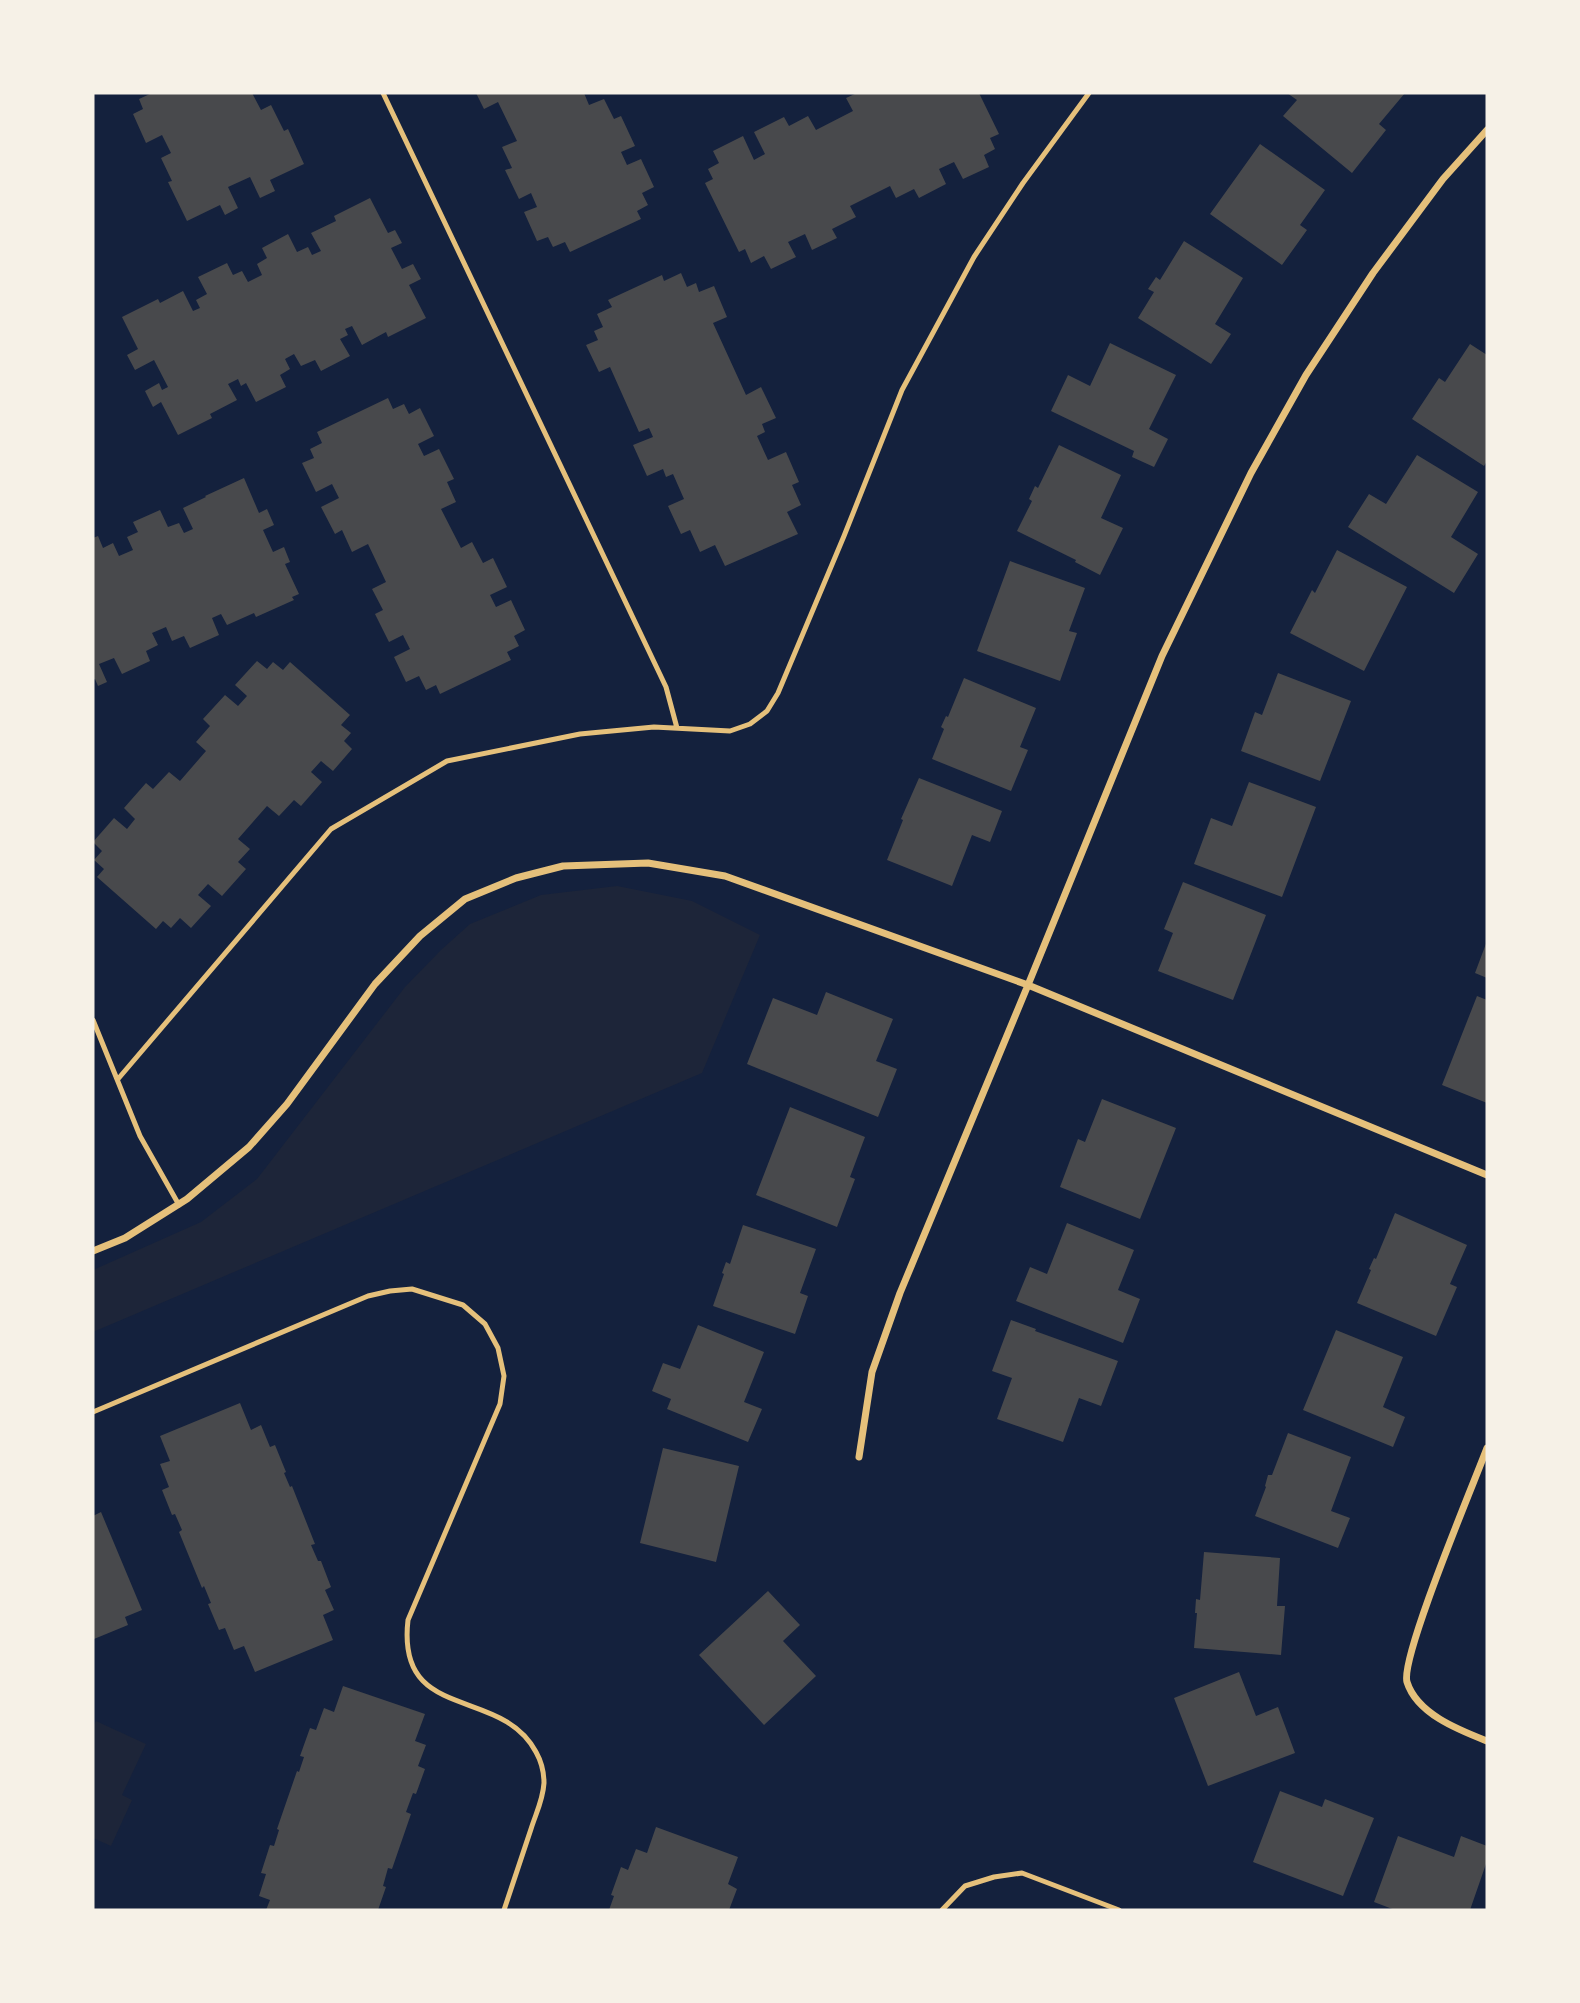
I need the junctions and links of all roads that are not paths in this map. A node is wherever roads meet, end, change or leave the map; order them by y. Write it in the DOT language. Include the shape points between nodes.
graph roads {
  1 [pos="383,93"];
  2 [pos="1089,93"];
  3 [pos="1487,130"];
  4 [pos="677,728"];
  5 [pos="1028,985"];
  6 [pos="93,1020"];
  7 [pos="118,1079"];
  8 [pos="1487,1175"];
  9 [pos="178,1205"];
  10 [pos="93,1251"];
  11 [pos="93,1412"];
  12 [pos="1487,1448"];
  13 [pos="859,1457"];
  14 [pos="1487,1741"];
  15 [pos="504,1910"];
  16 [pos="942,1910"];
  17 [pos="1119,1910"];
  1 -- 4 [label="lane" via="666,687"];
  2 -- 4 [label="lane" via="974,257 902,390 767,711 730,731"];
  3 -- 5 [label="street" via="1443,179 1373,273 1306,375 1251,473 1162,656"];
  4 -- 7 [label="lane" via="580,734 447,761 331,829"];
  5 -- 8 [label="street"];
  5 -- 9 [label="street" via="725,876 648,863 563,866 516,878 465,899 420,936 375,984 287,1104 249,1147"];
  5 -- 13 [label="street" via="890,1319 872,1372"];
  6 -- 7 [label="lane"];
  7 -- 9 [label="lane" via="140,1136"];
  9 -- 10 [label="street" via="125,1238"];
  11 -- 15 [label="lane" via="368,1296 390,1291 412,1289 463,1306 485,1324 498,1348 504,1376 500,1404 408,1620 406,1640 410,1661 421,1679 437,1693 515,1726 540,1759 542,1800"];
  12 -- 14 [label="street" via="1427,1605 1407,1681 1429,1712"];
  16 -- 17 [label="lane" via="965,1886 1022,1873"];
}
